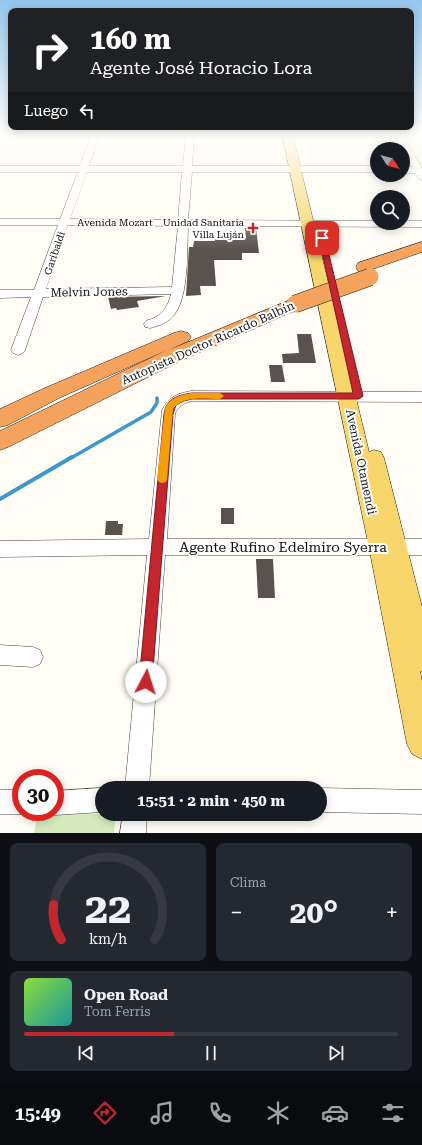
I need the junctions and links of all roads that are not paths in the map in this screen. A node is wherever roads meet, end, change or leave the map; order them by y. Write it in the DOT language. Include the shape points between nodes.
graph roads {
  1 [pos="82,172"];
  2 [pos="186,172"];
  3 [pos="302,172"];
  4 [pos="0,222"];
  5 [pos="64,222"];
  6 [pos="183,222"];
  7 [pos="313,223"];
  8 [pos="422,224"];
  9 [pos="422,247"];
  10 [pos="422,259"];
  11 [pos="367,272"];
  12 [pos="178,290"];
  13 [pos="0,294"];
  14 [pos="39,294"];
  15 [pos="293,298"];
  16 [pos="150,324"];
  17 [pos="18,350"];
  18 [pos="52,393"];
  19 [pos="353,396"];
  20 [pos="422,397"];
  21 [pos="0,415"];
  22 [pos="0,419"];
  23 [pos="0,441"];
  24 [pos="156,547"];
  25 [pos="387,547"];
  26 [pos="422,547"];
  27 [pos="0,549"];
  28 [pos="0,656"];
  29 [pos="34,656"];
  30 [pos="422,659"];
  31 [pos="422,744"];
  32 [pos="138,781"];
  33 [pos="95,800"];
  34 [pos="327,800"];
  35 [pos="0,802"];
  36 [pos="12,802"];
  37 [pos="64,802"];
  38 [pos="422,802"];
  39 [pos="134,821"];
  40 [pos="133,833"];
  1 -- 5 [label="street, Garibaldi"];
  2 -- 6 [label="street"];
  3 -- 7 [label="main road, Avenida Otamendi"];
  4 -- 5 [label="street, Avenida Mozart"];
  5 -- 6 [label="street, Avenida Mozart"];
  5 -- 14 [label="street, Garibaldi"];
  6 -- 7 [label="street, Avenida Mozart"];
  6 -- 12 [label="street"];
  7 -- 8 [label="street, Avenida Mozart"];
  7 -- 19 [label="main road, Avenida Otamendi"];
  9 -- 11 [label="highway, Autopista Doctor Ricardo Balbín"];
  10 -- 11 [label="highway, Autopista Doctor Ricardo Balbín"];
  11 -- 15 [label="highway, Autopista Doctor Ricardo Balbín, bridge"];
  12 -- 14 [label="street, Melvin Jones"];
  12 -- 16 [label="street" via="168,316"];
  13 -- 14 [label="street, Melvin Jones"];
  14 -- 17 [label="street, Garibaldi"];
  15 -- 18 [label="highway, Autopista Doctor Ricardo Balbín"];
  15 -- 23 [label="highway, Autopista Doctor Ricardo Balbín"];
  18 -- 21 [label="highway"];
  18 -- 22 [label="highway, Autopista Doctor Ricardo Balbín"];
  19 -- 20 [label="street"];
  19 -- 24 [label="street" via="192,396 173,403 168,414"];
  19 -- 25 [label="main road, Avenida Otamendi"];
  24 -- 25 [label="street, Agente Rufino Edelmiro Syerra"];
  24 -- 27 [label="street, Agente Rufino Edelmiro Syerra"];
  24 -- 32 [label="street"];
  25 -- 26 [label="street, Agente Rufino Edelmiro Syerra"];
  25 -- 30 [label="main road, Avenida Otamendi"];
  25 -- 31 [label="main road, Avenida Otamendi"];
  28 -- 29 [label="street"];
  33 -- 37 [label="street"];
  34 -- 38 [label="street"];
  35 -- 36 [label="street"];
  39 -- 40 [label="street"];
}
